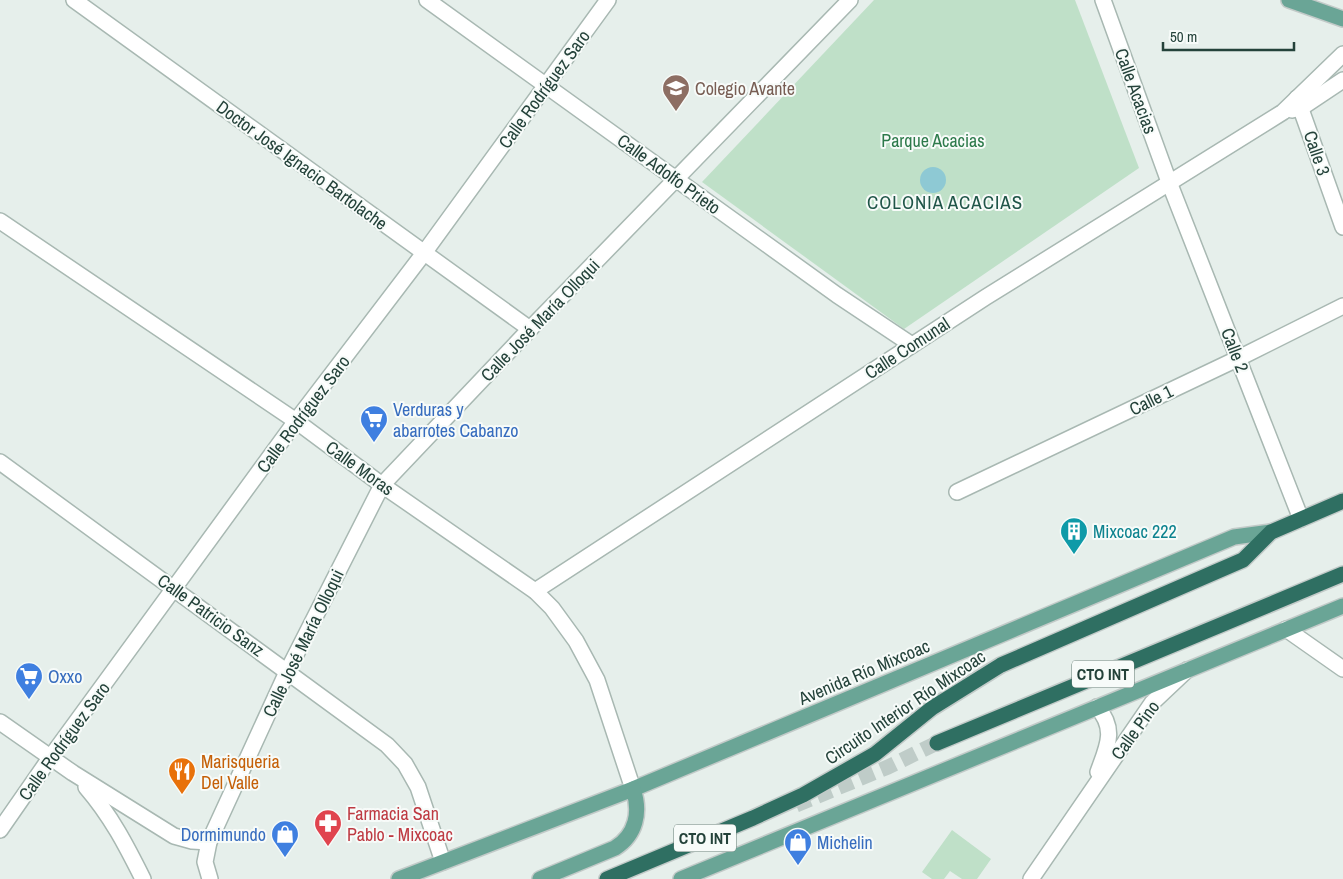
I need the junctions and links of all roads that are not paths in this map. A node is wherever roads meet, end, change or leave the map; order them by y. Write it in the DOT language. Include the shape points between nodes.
graph roads {
  1 [pos="74,0"];
  2 [pos="427,0"];
  3 [pos="608,0"];
  4 [pos="850,0"];
  5 [pos="1103,0"];
  6 [pos="1288,0"];
  7 [pos="1343,19"];
  8 [pos="1343,54"];
  9 [pos="1343,80"];
  10 [pos="546,86"];
  11 [pos="1299,103"];
  12 [pos="677,180"];
  13 [pos="1169,182"];
  14 [pos="0,221"];
  15 [pos="1343,227"];
  16 [pos="424,253"];
  17 [pos="1343,306"];
  18 [pos="530,329"];
  19 [pos="912,346"];
  20 [pos="1239,358"];
  21 [pos="296,421"];
  22 [pos="0,462"];
  23 [pos="382,485"];
  24 [pos="957,492"];
  25 [pos="1343,501"];
  26 [pos="1301,519"];
  27 [pos="1271,532"];
  28 [pos="1343,574"];
  29 [pos="174,588"];
  30 [pos="535,591"];
  31 [pos="1343,606"];
  32 [pos="1286,629"];
  33 [pos="1343,669"];
  34 [pos="1187,670"];
  35 [pos="287,672"];
  36 [pos="1097,707"];
  37 [pos="0,722"];
  38 [pos="937,743"];
  39 [pos="50,758"];
  40 [pos="72,773"];
  41 [pos="633,789"];
  42 [pos="1090,794"];
  43 [pos="0,830"];
  44 [pos="209,842"];
  45 [pos="443,862"];
  46 [pos="143,879"];
  47 [pos="210,879"];
  48 [pos="399,879"];
  49 [pos="540,879"];
  50 [pos="607,879"];
  51 [pos="684,879"];
  52 [pos="1031,879"];
  1 -- 16 [label="street, Doctor José Ignacio Bartolache"];
  2 -- 10 [label="street, Calle Adolfo Prieto"];
  3 -- 10 [label="street, Calle Rodríguez Saro"];
  4 -- 12 [label="street, Calle José María Olloqui"];
  5 -- 13 [label="street, Calle Acacias"];
  6 -- 7 [label="main road"];
  8 -- 11 [label="street"];
  9 -- 11 [label="street"];
  10 -- 12 [label="street, Calle Adolfo Prieto"];
  10 -- 16 [label="street, Calle Rodríguez Saro"];
  11 -- 13 [label="street, Calle Comunal"];
  11 -- 15 [label="street, Calle 3"];
  12 -- 18 [label="street, Calle José María Olloqui"];
  12 -- 19 [label="street, Calle Adolfo Prieto"];
  13 -- 19 [label="street, Calle Comunal"];
  13 -- 20 [label="street, Calle 2"];
  14 -- 21 [label="street, Calle Moras"];
  16 -- 18 [label="street, Doctor José Ignacio Bartolache"];
  16 -- 21 [label="street, Calle Rodríguez Saro"];
  17 -- 20 [label="street, Calle 1"];
  18 -- 23 [label="street, Calle José María Olloqui"];
  19 -- 30 [label="street, Calle Comunal"];
  20 -- 24 [label="street, Calle 1"];
  20 -- 26 [label="street, Calle 2"];
  21 -- 23 [label="street, Calle Moras"];
  21 -- 29 [label="street, Calle Rodríguez Saro"];
  22 -- 29 [label="street, Calle Patricio Sanz"];
  23 -- 30 [label="street, Calle Moras"];
  23 -- 35 [label="street, Calle José María Olloqui"];
  25 -- 26 [label="highway, Avenida Río Mixcoac / CTO INT"];
  26 -- 27 [label="highway, Avenida Río Mixcoac / CTO INT"];
  27 -- 41 [label="main road, Avenida Río Mixcoac / CTO INT" via="1234,537"];
  27 -- 50 [label="highway, Circuito Interior Río Mixcoac / CTO INT" via="1243,560 1001,665 932,708 874,754 803,795"];
  28 -- 38 [label="highway, CTO INT"];
  29 -- 35 [label="street, Calle Patricio Sanz"];
  29 -- 39 [label="street, Calle Rodríguez Saro"];
  30 -- 41 [label="street, Calle Moras" via="576,641 598,680"];
  31 -- 32 [label="main road, CTO INT"];
  32 -- 33 [label="street"];
  32 -- 34 [label="main road, CTO INT"];
  34 -- 36 [label="main road, CTO INT"];
  34 -- 42 [label="street, Calle Pino" via="1152,703"];
  35 -- 44 [label="street, Calle José María Olloqui"];
  35 -- 45 [label="street, Calle Patricio Sanz" via="387,745 406,764 418,787"];
  36 -- 42 [label="street, Calle Pino" via="1104,715 1110,737"];
  36 -- 51 [label="main road, CTO INT"];
  37 -- 39 [label="street"];
  39 -- 40 [label="street"];
  39 -- 43 [label="street, Calle Rodríguez Saro"];
  40 -- 44 [label="street" via="174,836"];
  40 -- 46 [label="street" via="110,817"];
  41 -- 45 [label="main road, Avenida Río Mixcoac / CTO INT"];
  41 -- 49 [label="main road" via="637,818 632,832 624,841 615,848"];
  42 -- 52 [label="street, Calle Pino"];
  44 -- 47 [label="street, Calle José María Olloqui" via="205,862"];
  45 -- 48 [label="main road, Avenida Río Mixcoac / CTO INT"];
}
